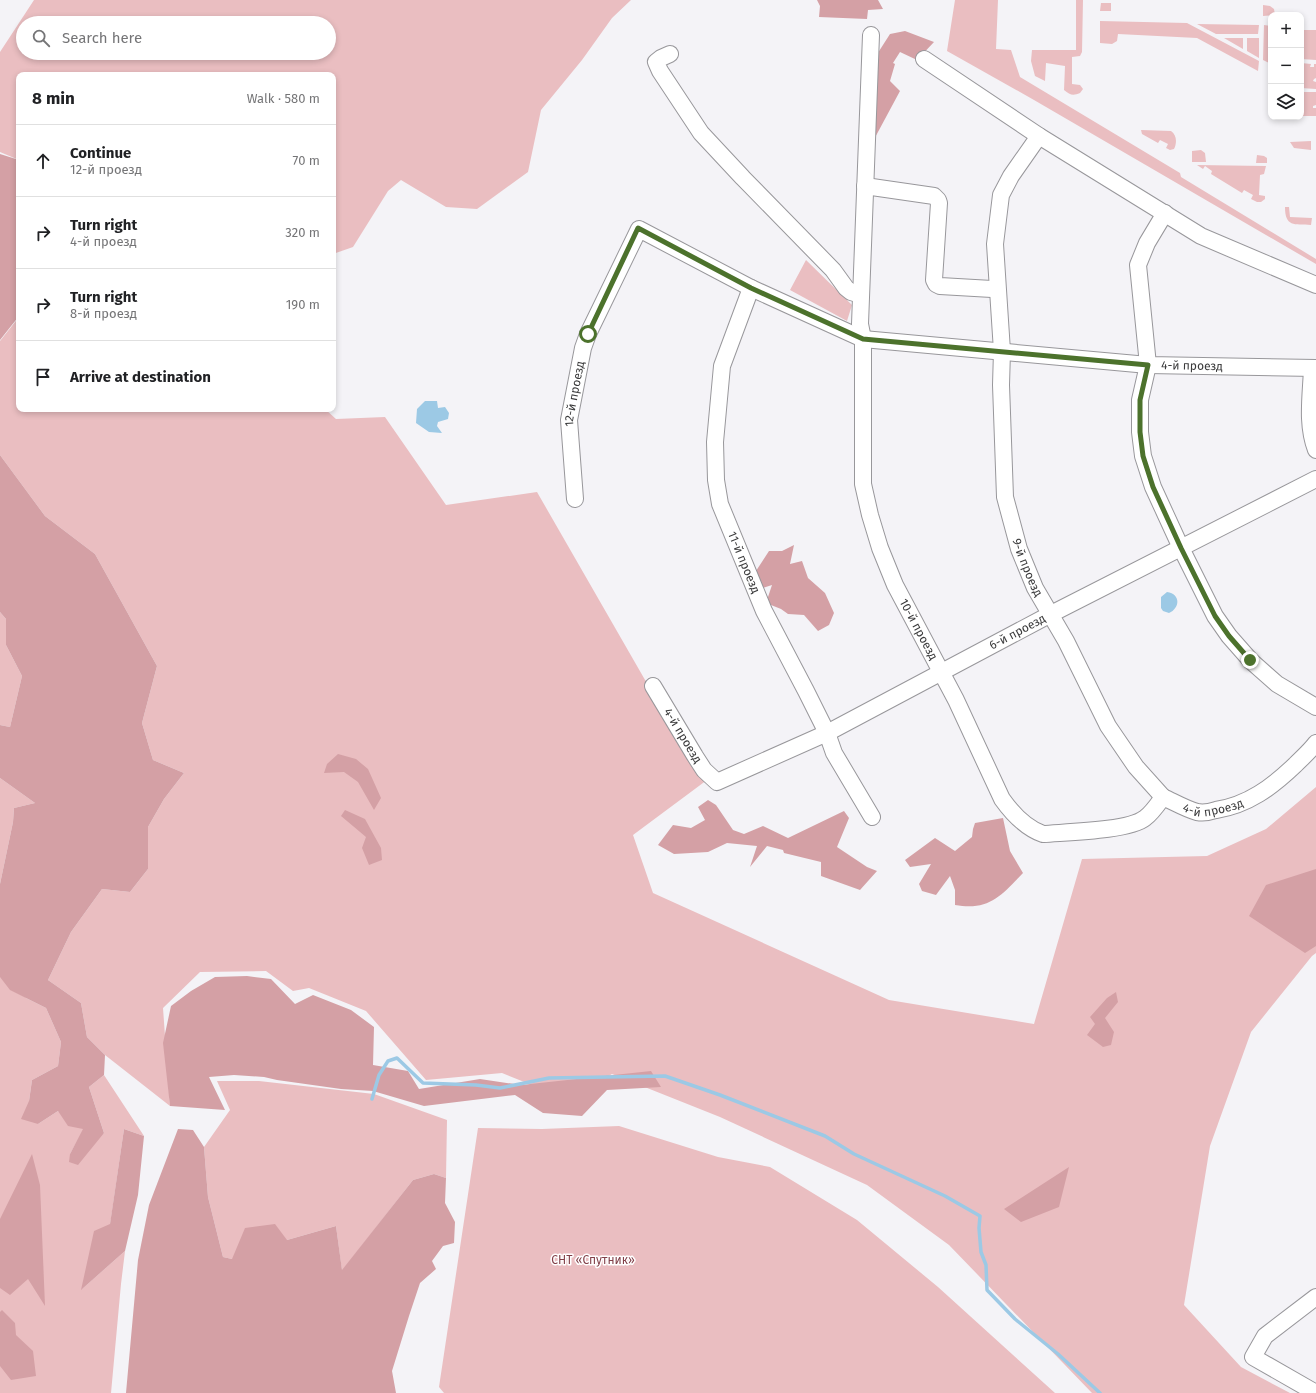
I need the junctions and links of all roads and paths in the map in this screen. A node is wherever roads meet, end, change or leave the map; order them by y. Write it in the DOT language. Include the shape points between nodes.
graph roads {
  1 [pos="871,35"];
  2 [pos="670,54"];
  3 [pos="924,59"];
  4 [pos="1039,136"];
  5 [pos="865,186"];
  6 [pos="1165,213"];
  7 [pos="638,228"];
  8 [pos="1316,285"];
  9 [pos="751,288"];
  10 [pos="992,289"];
  11 [pos="861,295"];
  12 [pos="863,339"];
  13 [pos="1002,351"];
  14 [pos="1148,365"];
  15 [pos="1314,368"];
  16 [pos="1316,450"];
  17 [pos="1316,479"];
  18 [pos="575,500"];
  19 [pos="1181,548"];
  20 [pos="1051,614"];
  21 [pos="941,672"];
  22 [pos="653,686"];
  23 [pos="1316,706"];
  24 [pos="827,733"];
  25 [pos="1316,743"];
  26 [pos="717,782"];
  27 [pos="1163,797"];
  28 [pos="872,817"];
  29 [pos="1316,1297"];
  30 [pos="1316,1393"];
  1 -- 5 [label="street, 10-й проезд"];
  2 -- 11 [label="street" via="656,62 701,133 833,270 846,288"];
  3 -- 4 [label="street"];
  4 -- 6 [label="street"];
  4 -- 13 [label="street, 9-й проезд" via="1001,195 995,244"];
  5 -- 10 [label="street" via="934,196 939,203 934,280 936,284"];
  5 -- 11 [label="street, 10-й проезд"];
  6 -- 8 [label="street" via="1201,236"];
  6 -- 14 [label="street" via="1147,243 1138,265"];
  7 -- 9 [label="street, 4-й проезд"];
  7 -- 18 [label="street, 12-й проезд" via="583,348 569,420"];
  9 -- 12 [label="street, 4-й проезд"];
  9 -- 24 [label="street, 11-й проезд" via="722,366 715,442 716,480 720,504 764,611"];
  11 -- 12 [label="street, 10-й проезд" via="860,324"];
  12 -- 13 [label="street, 4-й проезд"];
  12 -- 21 [label="street, 10-й проезд" via="863,484 867,503 880,548 895,585"];
  13 -- 14 [label="street, 4-й проезд"];
  13 -- 20 [label="street, 9-й проезд" via="1006,497 1019,549 1035,588"];
  14 -- 15 [label="street, 4-й проезд"];
  14 -- 19 [label="street" via="1140,400 1143,456 1153,487"];
  15 -- 16 [label="street" via="1309,424"];
  17 -- 19 [label="street, 6-й проезд"];
  19 -- 20 [label="street, 6-й проезд"];
  19 -- 23 [label="street" via="1215,616 1229,636 1250,660 1277,684"];
  20 -- 21 [label="street, 6-й проезд"];
  20 -- 27 [label="street, 9-й проезд" via="1108,726 1136,767"];
  21 -- 24 [label="street, 6-й проезд"];
  21 -- 27 [label="street, 10-й проезд" via="1002,798 1008,808 1032,830 1043,834 1118,827 1139,822 1146,818"];
  22 -- 26 [label="street, 4-й проезд" via="704,770"];
  24 -- 26 [label="street, 6-й проезд"];
  24 -- 28 [label="street, 11-й проезд" via="834,753"];
  25 -- 27 [label="street, 4-й проезд" via="1283,777 1258,796 1243,803 1228,808 1197,812"];
  29 -- 30 [label="street" via="1265,1336 1253,1357"];
}
